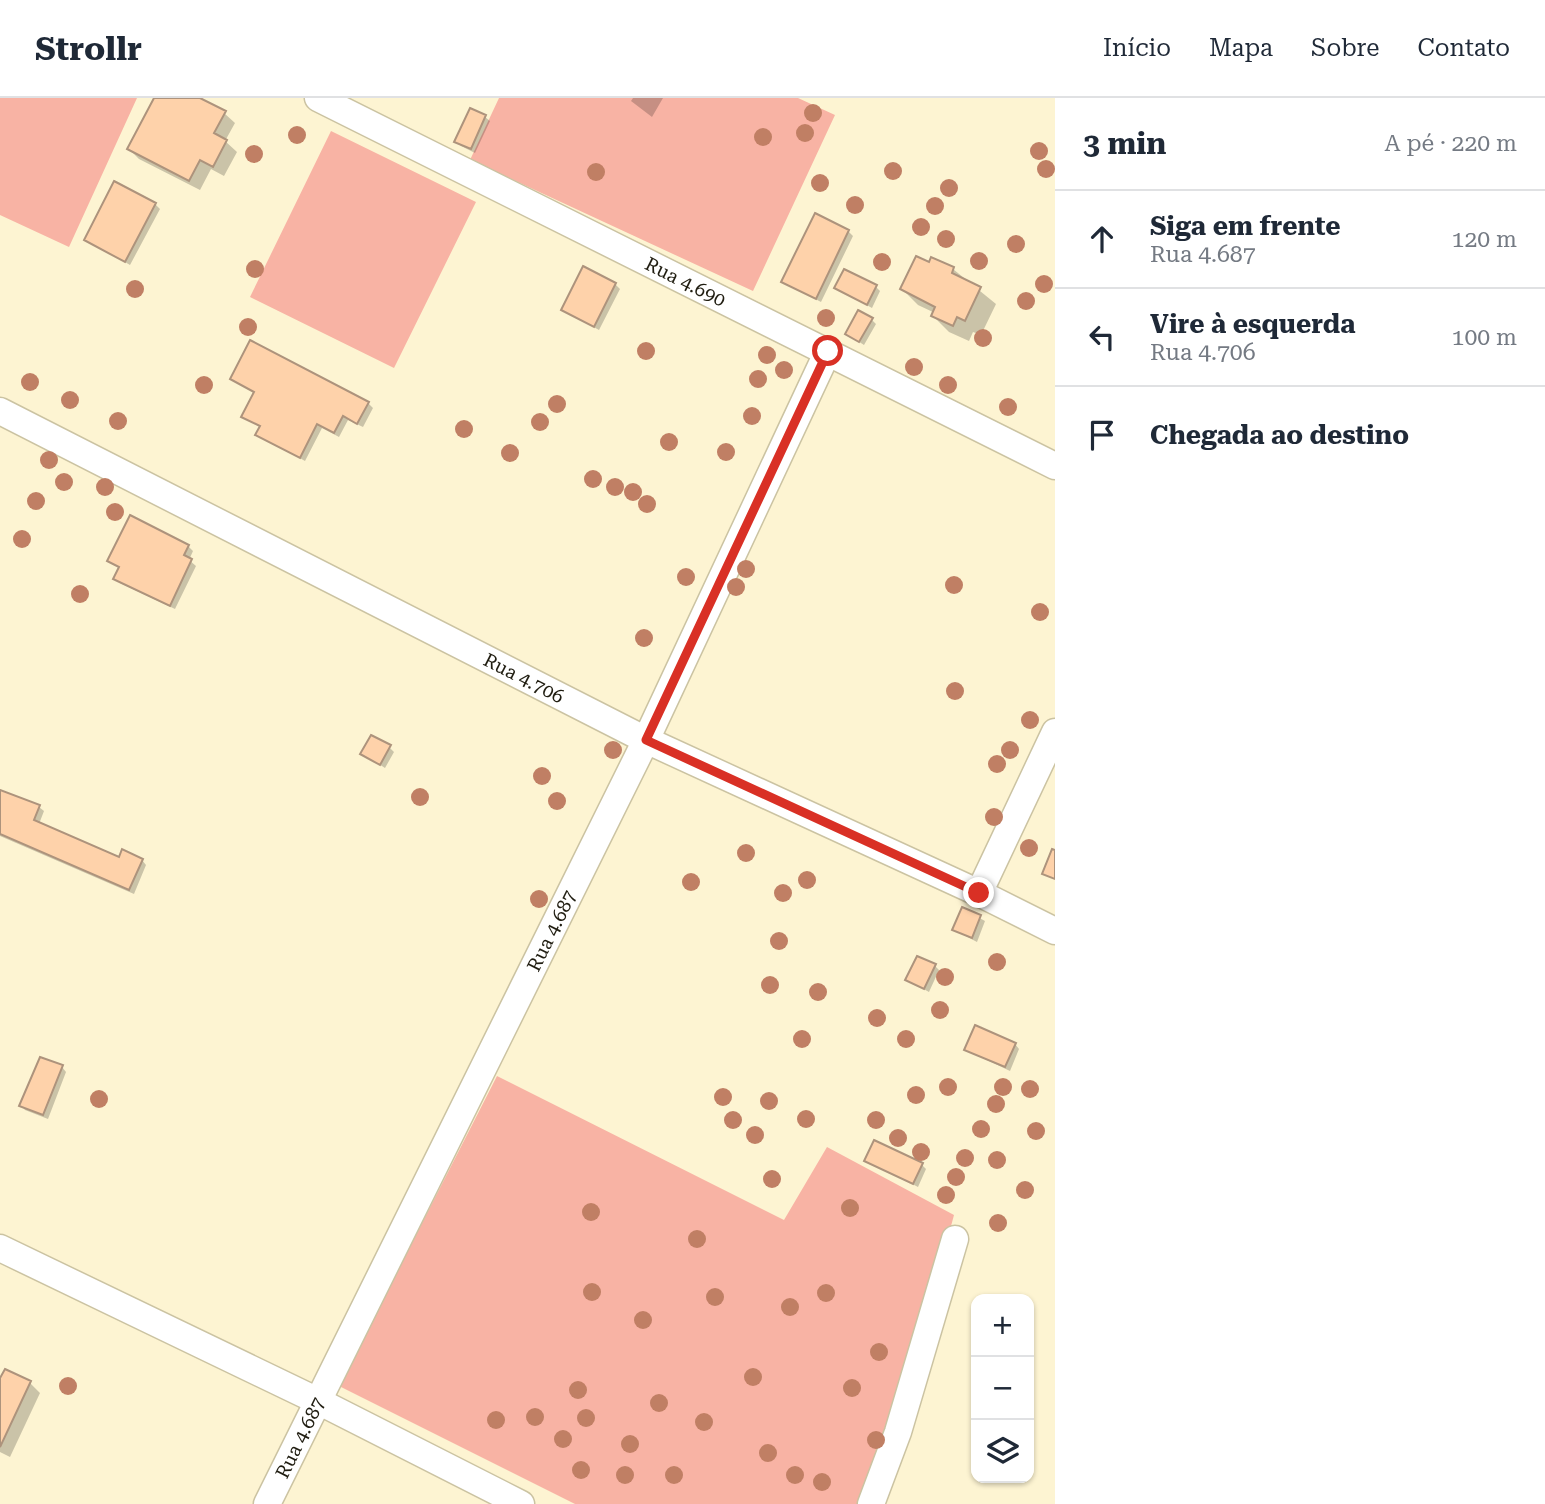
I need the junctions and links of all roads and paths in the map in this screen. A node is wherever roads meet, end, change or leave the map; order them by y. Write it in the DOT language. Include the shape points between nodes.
graph roads {
  1 [pos="318,98"];
  2 [pos="828,351"];
  3 [pos="0,411"];
  4 [pos="1055,466"];
  5 [pos="1055,732"];
  6 [pos="646,740"];
  7 [pos="979,893"];
  8 [pos="1055,931"];
  9 [pos="955,1239"];
  10 [pos="0,1248"];
  11 [pos="320,1402"];
  12 [pos="267,1504"];
  13 [pos="522,1504"];
  14 [pos="870,1504"];
  1 -- 2 [label="street, Rua 4.690"];
  2 -- 4 [label="street, Rua 4.690"];
  2 -- 6 [label="street, Rua 4.687"];
  3 -- 6 [label="street, Rua 4.706"];
  5 -- 7 [label="street"];
  6 -- 7 [label="street, Rua 4.706"];
  6 -- 11 [label="street, Rua 4.687"];
  7 -- 8 [label="street, Rua 4.706"];
  9 -- 14 [label="street" via="898,1432"];
  10 -- 11 [label="street"];
  11 -- 12 [label="street, Rua 4.687"];
  11 -- 13 [label="street"];
}
